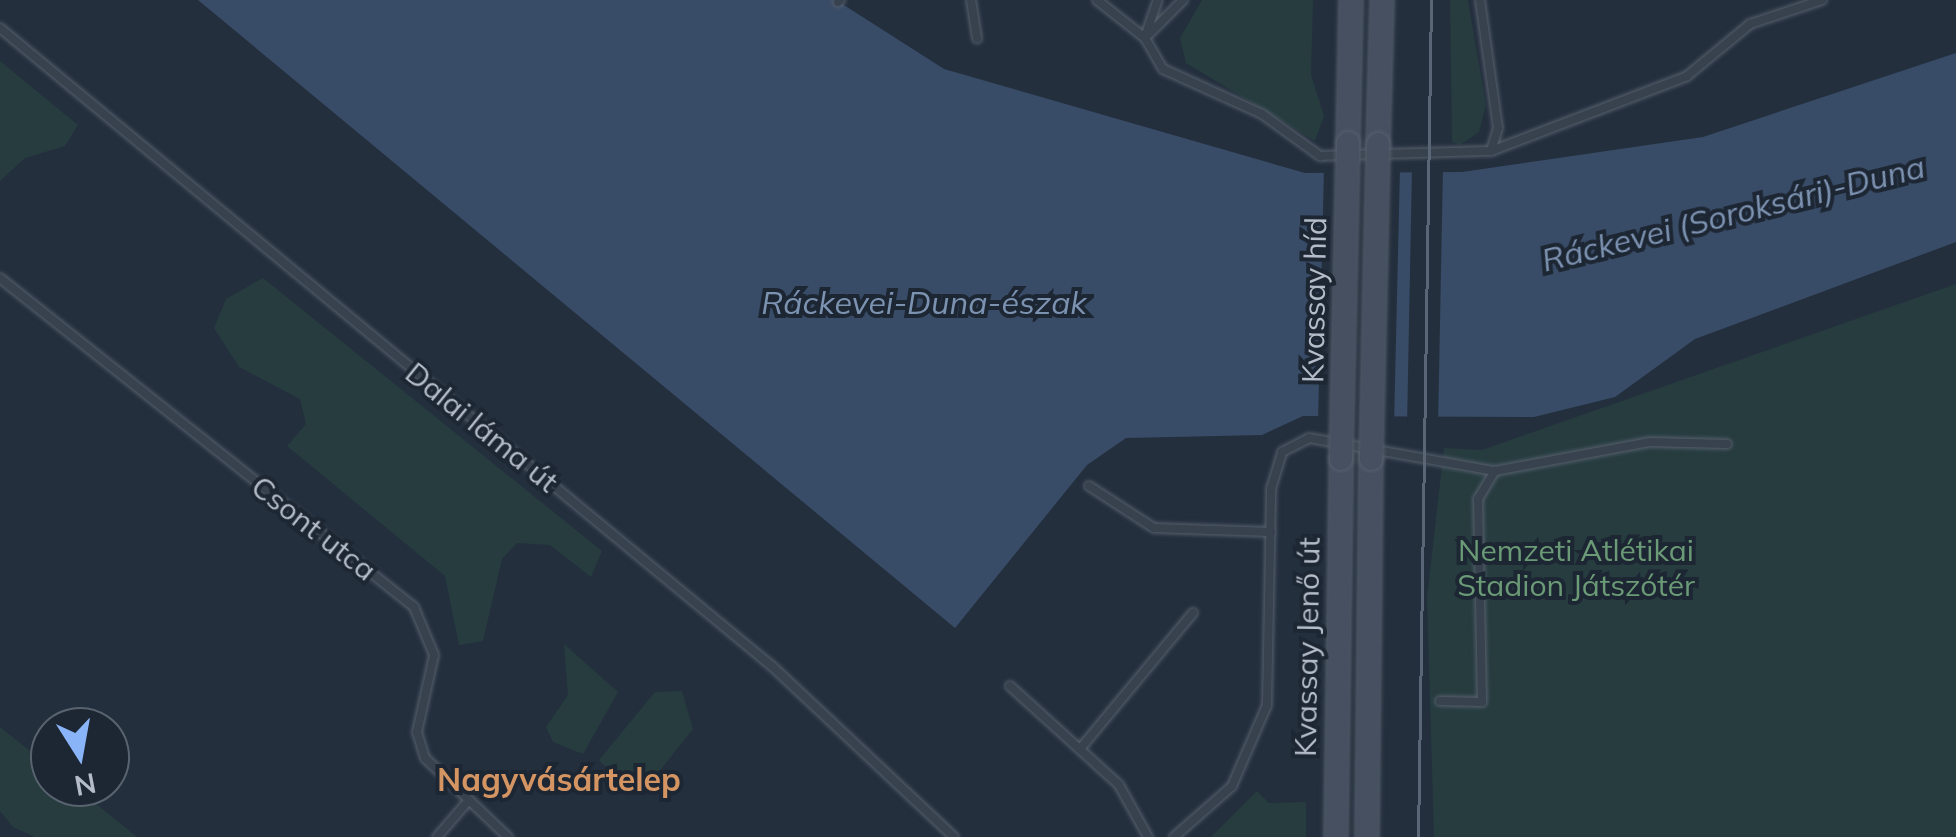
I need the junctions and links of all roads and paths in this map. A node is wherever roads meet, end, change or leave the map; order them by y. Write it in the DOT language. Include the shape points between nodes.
graph roads {
  1 [pos="970,0"];
  2 [pos="1097,0"];
  3 [pos="1158,0"];
  4 [pos="1183,0"];
  5 [pos="1351,0"];
  6 [pos="1382,0"];
  7 [pos="1480,0"];
  8 [pos="1822,0"];
  9 [pos="0,28"];
  10 [pos="977,38"];
  11 [pos="1145,38"];
  12 [pos="1490,151"];
  13 [pos="0,278"];
  14 [pos="1727,444"];
  15 [pos="1340,459"];
  16 [pos="1371,459"];
  17 [pos="1495,470"];
  18 [pos="1089,486"];
  19 [pos="1271,532"];
  20 [pos="1192,613"];
  21 [pos="1010,686"];
  22 [pos="1440,702"];
  23 [pos="1080,749"];
  24 [pos="468,800"];
  25 [pos="438,837"];
  26 [pos="508,837"];
  27 [pos="954,837"];
  28 [pos="1148,837"];
  29 [pos="1174,837"];
  30 [pos="1336,837"];
  31 [pos="1367,837"];
  1 -- 10 [label="lane"];
  2 -- 11 [label="lane"];
  3 -- 11 [label="lane"];
  4 -- 11 [label="lane"];
  5 -- 15 [label="main road, Kvassay híd, bridge"];
  6 -- 16 [label="main road, Kvassay híd, bridge"];
  7 -- 12 [label="lane" via="1498,128"];
  8 -- 12 [label="lane" via="1750,24 1687,76"];
  9 -- 27 [label="lane, Dalai láma út" via="773,667"];
  11 -- 12 [label="lane" via="1176,78 1262,114 1306,153"];
  13 -- 24 [label="lane, Csont utca" via="414,606 434,655 417,732 425,758"];
  14 -- 17 [label="lane" via="1650,442"];
  15 -- 30 [label="main road, Kvassay Jenő út"];
  16 -- 31 [label="main road, Kvassay Jenő út"];
  17 -- 19 [label="lane" via="1444,455 1300,440 1274,470"];
  17 -- 22 [label="lane" via="1478,499 1482,702"];
  18 -- 19 [label="lane" via="1154,528"];
  19 -- 29 [label="lane" via="1267,705 1232,786"];
  20 -- 23 [label="lane"];
  21 -- 23 [label="lane"];
  23 -- 28 [label="lane" via="1118,785"];
  24 -- 25 [label="lane"];
  24 -- 26 [label="lane, Csont utca"];
}
